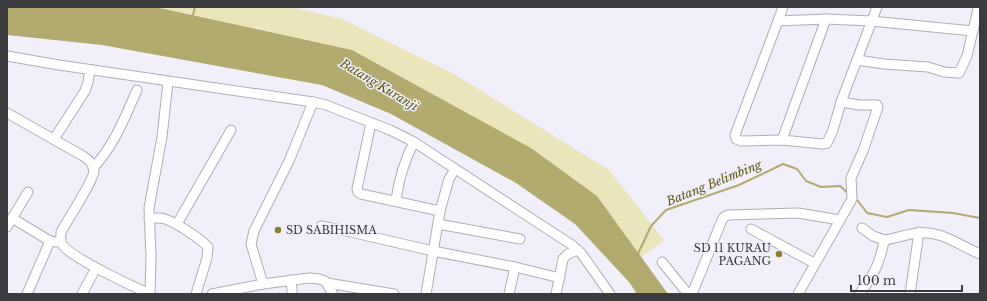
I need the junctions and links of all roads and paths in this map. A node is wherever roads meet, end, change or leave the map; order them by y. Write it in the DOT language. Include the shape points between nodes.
graph roads {
  1 [pos="783,7"];
  2 [pos="877,7"];
  3 [pos="978,9"];
  4 [pos="826,19"];
  5 [pos="871,20"];
  6 [pos="778,21"];
  7 [pos="973,31"];
  8 [pos="7,56"];
  9 [pos="856,60"];
  10 [pos="90,70"];
  11 [pos="168,82"];
  12 [pos="138,90"];
  13 [pos="314,102"];
  14 [pos="841,102"];
  15 [pos="7,113"];
  16 [pos="371,123"];
  17 [pos="231,130"];
  18 [pos="54,139"];
  19 [pos="782,140"];
  20 [pos="414,142"];
  21 [pos="93,168"];
  22 [pos="455,169"];
  23 [pos="28,192"];
  24 [pos="396,200"];
  25 [pos="440,210"];
  26 [pos="12,218"];
  27 [pos="149,219"];
  28 [pos="840,220"];
  29 [pos="177,224"];
  30 [pos="438,224"];
  31 [pos="321,226"];
  32 [pos="7,227"];
  33 [pos="862,228"];
  34 [pos="752,229"];
  35 [pos="919,232"];
  36 [pos="520,239"];
  37 [pos="884,240"];
  38 [pos="50,242"];
  39 [pos="60,242"];
  40 [pos="578,250"];
  41 [pos="432,251"];
  42 [pos="980,254"];
  43 [pos="662,262"];
  44 [pos="814,263"];
  45 [pos="515,267"];
  46 [pos="96,268"];
  47 [pos="560,278"];
  48 [pos="290,280"];
  49 [pos="327,283"];
  50 [pos="263,284"];
  51 [pos="27,294"];
  52 [pos="82,294"];
  53 [pos="150,294"];
  54 [pos="196,294"];
  55 [pos="212,294"];
  56 [pos="292,294"];
  57 [pos="333,294"];
  58 [pos="394,294"];
  59 [pos="426,294"];
  60 [pos="509,294"];
  61 [pos="556,294"];
  62 [pos="610,294"];
  63 [pos="688,294"];
  64 [pos="692,294"];
  65 [pos="798,294"];
  66 [pos="859,294"];
  67 [pos="910,294"];
  1 -- 6 [label="street"];
  2 -- 5 [label="street"];
  3 -- 7 [label="street"];
  4 -- 5 [label="street"];
  4 -- 6 [label="street"];
  4 -- 19 [label="street"];
  5 -- 7 [label="street"];
  5 -- 9 [label="street"];
  6 -- 19 [label="street" via="735,138 740,141"];
  7 -- 9 [label="street" via="960,72"];
  8 -- 10 [label="street"];
  9 -- 14 [label="street"];
  10 -- 11 [label="street"];
  10 -- 18 [label="street" via="85,90"];
  11 -- 13 [label="street"];
  11 -- 27 [label="street" via="162,137 149,200"];
  12 -- 21 [label="street" via="112,142"];
  13 -- 16 [label="street"];
  13 -- 50 [label="street" via="289,161 254,231 252,244"];
  14 -- 19 [label="street" via="827,143"];
  14 -- 28 [label="street" via="878,107 851,178 852,199"];
  15 -- 18 [label="street"];
  16 -- 20 [label="street"];
  16 -- 24 [label="street" via="357,190 361,194"];
  17 -- 29 [label="street"];
  18 -- 21 [label="street" via="88,160"];
  20 -- 22 [label="street"];
  20 -- 24 [label="street" via="401,171"];
  21 -- 39 [label="street" via="91,179 61,232"];
  22 -- 25 [label="street" via="449,179"];
  22 -- 40 [label="street"];
  23 -- 26 [label="street"];
  24 -- 25 [label="street"];
  25 -- 30 [label="street"];
  26 -- 32 [label="street"];
  26 -- 38 [label="street"];
  27 -- 29 [label="street" via="161,218"];
  27 -- 53 [label="street"];
  28 -- 44 [label="street"];
  28 -- 64 [label="street" via="798,213 724,217"];
  29 -- 54 [label="street" via="208,247"];
  30 -- 36 [label="street"];
  30 -- 41 [label="street"];
  31 -- 41 [label="street"];
  33 -- 37 [label="street"];
  34 -- 44 [label="street"];
  35 -- 37 [label="street"];
  35 -- 42 [label="street" via="947,238"];
  35 -- 67 [label="street"];
  37 -- 66 [label="street" via="877,266 868,284"];
  38 -- 39 [label="street"];
  38 -- 51 [label="street"];
  39 -- 46 [label="street" via="70,252"];
  40 -- 47 [label="street" via="563,259"];
  40 -- 62 [label="street"];
  41 -- 45 [label="street"];
  41 -- 59 [label="street"];
  43 -- 63 [label="street"];
  44 -- 65 [label="street"];
  45 -- 47 [label="street"];
  45 -- 60 [label="street"];
  46 -- 52 [label="street"];
  46 -- 53 [label="street"];
  47 -- 61 [label="street"];
  48 -- 49 [label="street" via="314,278"];
  48 -- 50 [label="street"];
  48 -- 56 [label="street"];
  49 -- 57 [label="street"];
  49 -- 58 [label="street"];
  50 -- 55 [label="street"];
}
